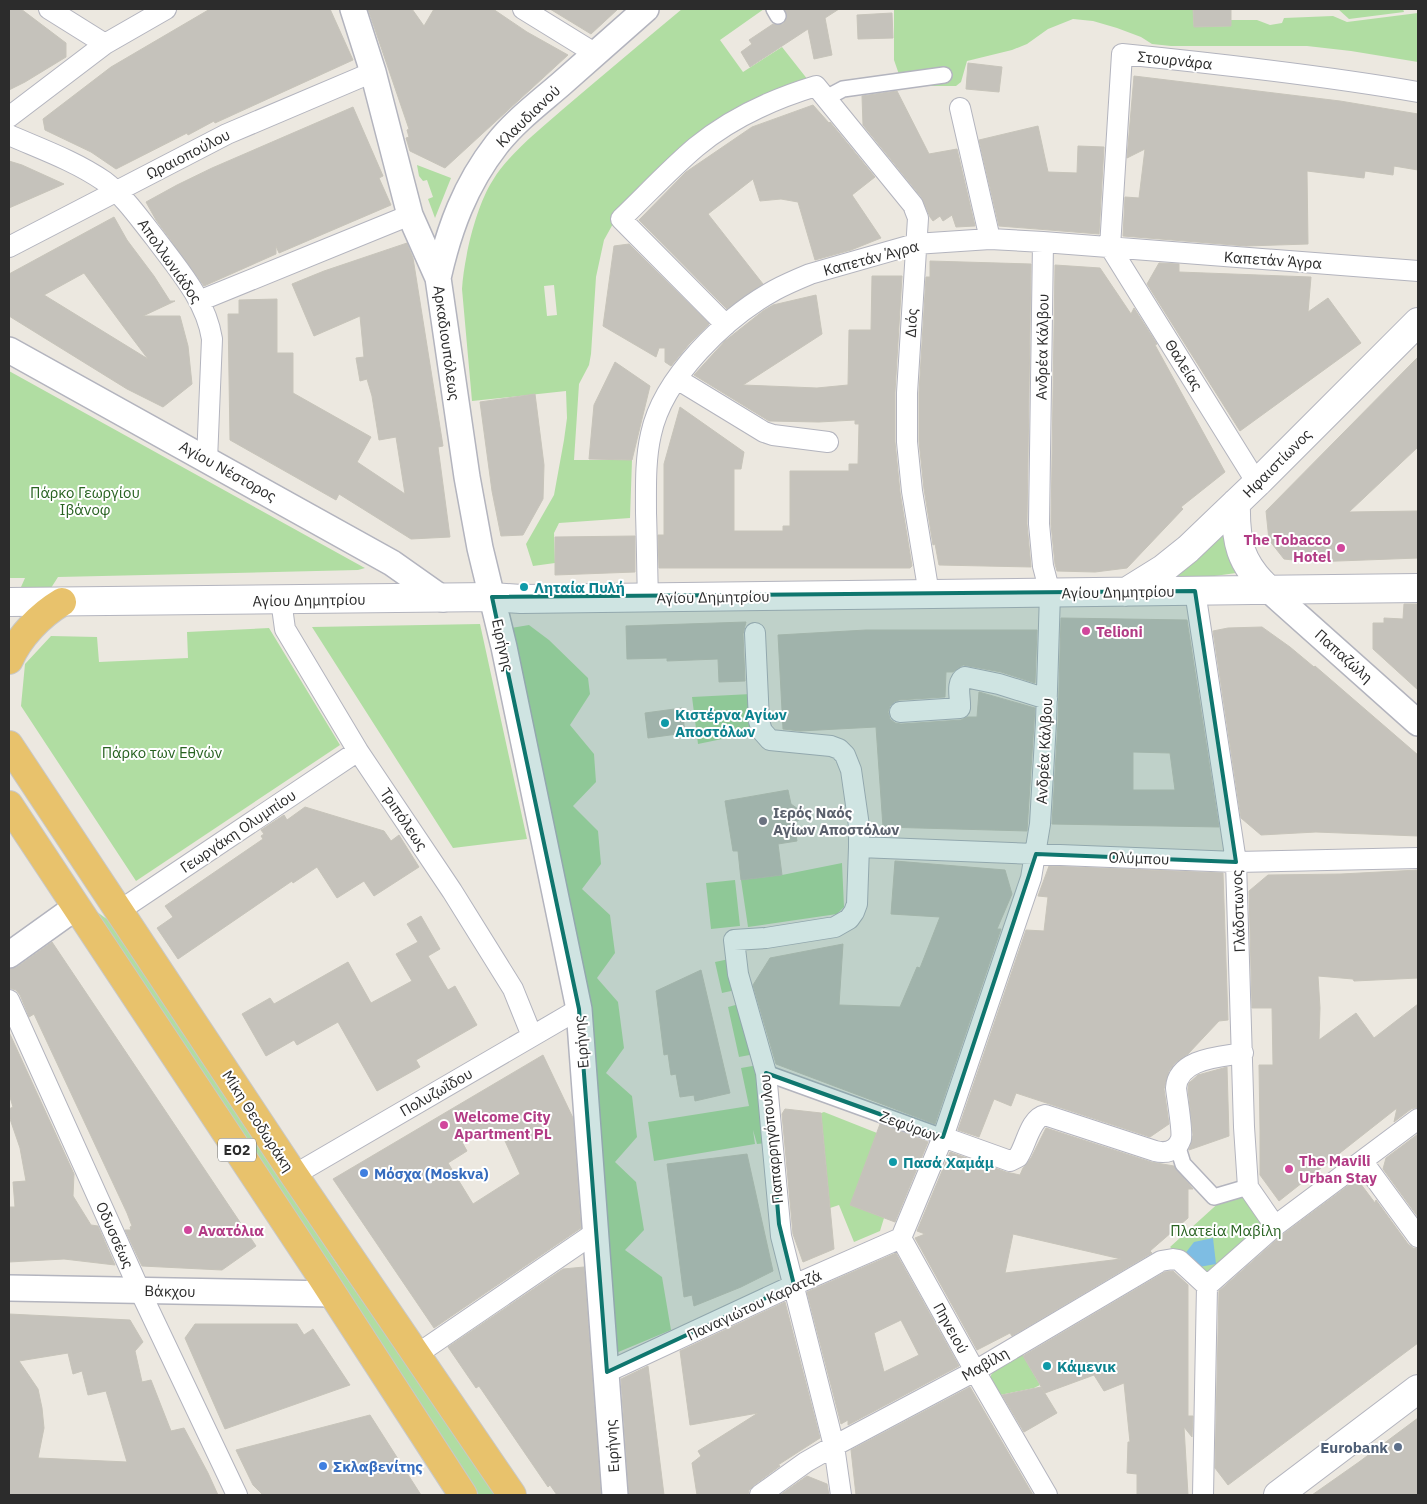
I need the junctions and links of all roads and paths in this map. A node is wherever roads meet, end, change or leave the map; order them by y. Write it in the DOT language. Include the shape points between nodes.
graph roads {
  1 [pos="49,9"];
  2 [pos="166,9"];
  3 [pos="353,9"];
  4 [pos="523,9"];
  5 [pos="646,9"];
  6 [pos="105,44"];
  7 [pos="596,54"];
  8 [pos="373,72"];
  9 [pos="944,75"];
  10 [pos="821,92"];
  11 [pos="1418,92"];
  12 [pos="960,108"];
  13 [pos="9,117"];
  14 [pos="9,135"];
  15 [pos="117,191"];
  16 [pos="410,215"];
  17 [pos="990,239"];
  18 [pos="1043,242"];
  19 [pos="915,244"];
  20 [pos="9,247"];
  21 [pos="1110,247"];
  22 [pos="1418,271"];
  23 [pos="438,278"];
  24 [pos="199,301"];
  25 [pos="1418,322"];
  26 [pos="726,325"];
  27 [pos="9,350"];
  28 [pos="677,380"];
  29 [pos="828,442"];
  30 [pos="207,460"];
  31 [pos="1257,483"];
  32 [pos="1236,503"];
  33 [pos="1418,588"];
  34 [pos="1269,590"];
  35 [pos="1196,591"];
  36 [pos="1126,592"];
  37 [pos="1050,593"];
  38 [pos="929,594"];
  39 [pos="648,597"];
  40 [pos="492,598"];
  41 [pos="443,599"];
  42 [pos="281,600"];
  43 [pos="9,602"];
  44 [pos="62,602"];
  45 [pos="755,633"];
  46 [pos="9,660"];
  47 [pos="1047,699"];
  48 [pos="900,712"];
  49 [pos="1418,723"];
  50 [pos="9,745"];
  51 [pos="358,750"];
  52 [pos="9,805"];
  53 [pos="859,847"];
  54 [pos="1036,854"];
  55 [pos="1418,858"];
  56 [pos="1236,862"];
  57 [pos="76,907"];
  58 [pos="119,911"];
  59 [pos="9,955"];
  60 [pos="9,1000"];
  61 [pos="579,1008"];
  62 [pos="532,1036"];
  63 [pos="1243,1054"];
  64 [pos="766,1073"];
  65 [pos="1418,1119"];
  66 [pos="943,1138"];
  67 [pos="1178,1143"];
  68 [pos="1362,1162"];
  69 [pos="294,1175"];
  70 [pos="1248,1187"];
  71 [pos="1276,1226"];
  72 [pos="596,1232"];
  73 [pos="1418,1237"];
  74 [pos="901,1238"];
  75 [pos="794,1285"];
  76 [pos="1207,1286"];
  77 [pos="9,1288"];
  78 [pos="140,1291"];
  79 [pos="332,1294"];
  80 [pos="416,1355"];
  81 [pos="975,1371"];
  82 [pos="607,1372"];
  83 [pos="1418,1389"];
  84 [pos="834,1446"];
  85 [pos="237,1495"];
  86 [pos="464,1495"];
  87 [pos="512,1495"];
  88 [pos="615,1495"];
  89 [pos="760,1495"];
  90 [pos="841,1495"];
  91 [pos="1047,1495"];
  92 [pos="1203,1495"];
  93 [pos="1278,1495"];
  1 -- 6 [label="street"];
  2 -- 6 [label="street"];
  3 -- 8 [label="street, Αρκαδιουπόλεως"];
  4 -- 7 [label="street"];
  5 -- 7 [label="street, Κλαυδιανού"];
  6 -- 13 [label="street"];
  7 -- 23 [label="street, Κλαυδιανού" via="497,143 455,216"];
  8 -- 15 [label="street, Ωραιοπούλου" via="227,134"];
  8 -- 16 [label="street, Αρκαδιουπόλεως"];
  9 -- 10 [label="street"];
  10 -- 19 [label="street, Διός" via="916,210"];
  10 -- 26 [label="street" via="780,98 725,127 698,146 621,219"];
  11 -- 21 [label="street, Στουρνάρα" via="1122,54"];
  12 -- 17 [label="street"];
  14 -- 15 [label="street, Απολλωνιάδος" via="72,162"];
  15 -- 20 [label="street, Ωραιοπούλου"];
  15 -- 24 [label="street, Απολλωνιάδος"];
  16 -- 23 [label="street, Αρκαδιουπόλεως"];
  16 -- 24 [label="street"];
  17 -- 18 [label="street, Καπετάν Άγρα"];
  17 -- 19 [label="street, Καπετάν Άγρα"];
  18 -- 21 [label="street, Καπετάν Άγρα"];
  18 -- 37 [label="street, Ανδρέα Κάλβου" via="1039,524 1043,566"];
  19 -- 26 [label="street, Καπετάν Άγρα" via="810,274 767,295"];
  19 -- 38 [label="street, Διός" via="907,442"];
  21 -- 22 [label="street, Καπετάν Άγρα"];
  21 -- 31 [label="street, Θαλείας"];
  23 -- 40 [label="street, Αρκαδιουπόλεως" via="467,476"];
  24 -- 30 [label="street, Απολλωνιάδος" via="212,339"];
  25 -- 31 [label="main road, Ηφαιστίωνος"];
  26 -- 28 [label="street, Καπετάν Άγρα" via="694,356"];
  27 -- 30 [label="street, Αγίου Νέστορος"];
  28 -- 29 [label="street" via="764,432"];
  28 -- 39 [label="street, Καπετάν Άγρα" via="656,417 649,444 646,492"];
  30 -- 41 [label="street, Αγίου Νέστορος" via="398,566"];
  31 -- 32 [label="main road, Ηφαιστίωνος"];
  32 -- 34 [label="main road" via="1237,538 1242,554 1251,571"];
  32 -- 36 [label="main road, Ηφαιστίωνος" via="1180,556"];
  33 -- 34 [label="main road, Αγίου Δημητρίου"];
  34 -- 35 [label="main road, Αγίου Δημητρίου"];
  34 -- 49 [label="street, Παπαζώλη"];
  35 -- 36 [label="main road, Αγίου Δημητρίου"];
  35 -- 56 [label="street, Γλάδστωνος"];
  36 -- 37 [label="main road, Αγίου Δημητρίου"];
  37 -- 38 [label="main road, Αγίου Δημητρίου"];
  37 -- 47 [label="street, Ανδρέα Κάλβου"];
  38 -- 39 [label="main road, Αγίου Δημητρίου"];
  39 -- 40 [label="main road, Αγίου Δημητρίου"];
  40 -- 41 [label="main road, Αγίου Δημητρίου"];
  40 -- 61 [label="street, Ειρήνης"];
  41 -- 42 [label="main road, Αγίου Δημητρίου"];
  42 -- 44 [label="main road, Αγίου Δημητρίου"];
  42 -- 51 [label="street, Τριπόλεως" via="286,629"];
  43 -- 44 [label="main road, Αγίου Δημητρίου"];
  44 -- 46 [label="highway" via="32,628"];
  45 -- 53 [label="street" via="762,731 770,740 831,746 845,755 851,770"];
  47 -- 48 [label="street" via="965,676 960,683 960,708"];
  47 -- 54 [label="street, Ανδρέα Κάλβου"];
  50 -- 58 [label="highway, Μίκη Θεοδωράκη / ΕΟ2"];
  51 -- 58 [label="street, Γεωργάκη Ολυμπίου"];
  51 -- 62 [label="street, Τριπόλεως" via="513,989"];
  52 -- 57 [label="highway, ΕΟ2"];
  53 -- 54 [label="street, Ολύμπου"];
  53 -- 64 [label="street, Παπαρρηγόπουλου" via="857,904 843,924 766,938 734,940 738,974"];
  54 -- 56 [label="street, Ολύμπου"];
  54 -- 66 [label="street, Ανδρέα Κάλβου" via="1025,897"];
  55 -- 56 [label="street, Ολύμπου"];
  56 -- 63 [label="street, Γλάδστωνος"];
  57 -- 59 [label="street"];
  57 -- 79 [label="highway, ΕΟ2"];
  58 -- 69 [label="highway, Μίκη Θεοδωράκη / ΕΟ2"];
  60 -- 78 [label="street, Οδυσσέως"];
  61 -- 62 [label="street, Πολυζωΐδου"];
  61 -- 72 [label="street, Ειρήνης"];
  62 -- 69 [label="street, Πολυζωΐδου"];
  63 -- 67 [label="street" via="1199,1060 1181,1074 1176,1082"];
  63 -- 70 [label="street, Γλάδστωνος"];
  64 -- 66 [label="street, Ζεφύρων"];
  64 -- 75 [label="street, Παπαρρηγόπουλου" via="780,1230"];
  65 -- 68 [label="street"];
  66 -- 67 [label="street, Ζεφύρων" via="1010,1161 1018,1157 1034,1123 1044,1115 1163,1153"];
  66 -- 74 [label="street, Ανδρέα Κάλβου"];
  67 -- 70 [label="street" via="1183,1164 1214,1197"];
  68 -- 71 [label="street"];
  68 -- 73 [label="street"];
  69 -- 80 [label="highway, Μίκη Θεοδωράκη / ΕΟ2"];
  70 -- 71 [label="street"];
  71 -- 76 [label="street"];
  72 -- 80 [label="street"];
  72 -- 82 [label="street, Ειρήνης"];
  74 -- 75 [label="street, Παναγιώτου Καρατζά"];
  74 -- 81 [label="street, Πηνειού"];
  75 -- 82 [label="street, Παναγιώτου Καρατζά"];
  75 -- 84 [label="street, Παπαρρηγόπουλου"];
  76 -- 81 [label="street, Μαβίλη" via="1179,1260 1167,1259"];
  76 -- 92 [label="street"];
  77 -- 78 [label="street, Βάκχου"];
  78 -- 79 [label="street, Βάκχου"];
  78 -- 85 [label="street, Οδυσσέως"];
  79 -- 86 [label="highway, ΕΟ2"];
  80 -- 87 [label="highway, Μίκη Θεοδωράκη / ΕΟ2"];
  81 -- 84 [label="street, Μαβίλη"];
  81 -- 91 [label="street, Πηνειού"];
  82 -- 88 [label="street, Ειρήνης"];
  83 -- 93 [label="main road"];
  84 -- 89 [label="street, Μαβίλη"];
  84 -- 90 [label="street, Παπαρρηγόπουλου"];
}
